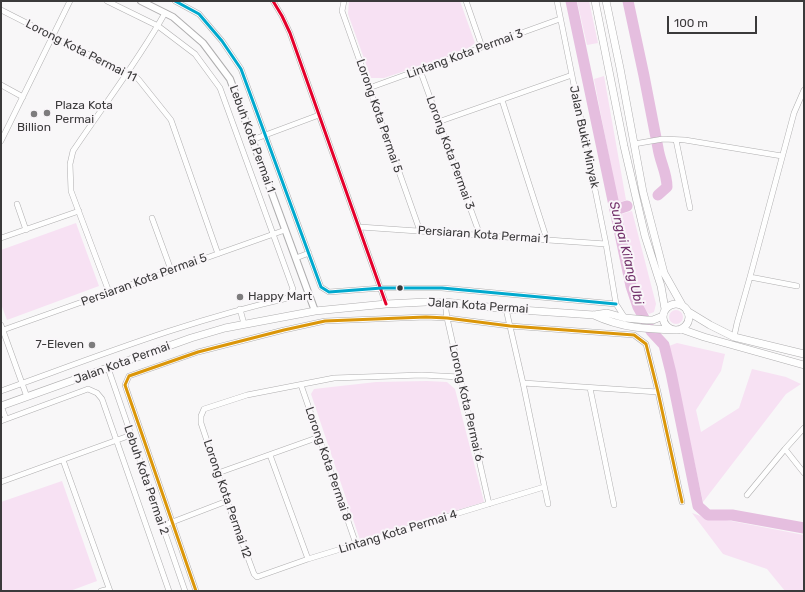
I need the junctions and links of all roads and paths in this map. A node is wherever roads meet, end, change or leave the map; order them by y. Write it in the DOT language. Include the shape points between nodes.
graph roads {
  1 [pos="70,1"];
  2 [pos="107,1"];
  3 [pos="141,1"];
  4 [pos="176,1"];
  5 [pos="273,1"];
  6 [pos="344,1"];
  7 [pos="466,1"];
  8 [pos="557,1"];
  9 [pos="595,1"];
  10 [pos="606,1"];
  11 [pos="1,10"];
  12 [pos="165,13"];
  13 [pos="560,19"];
  14 [pos="158,26"];
  15 [pos="53,36"];
  16 [pos="482,47"];
  17 [pos="420,70"];
  18 [pos="128,73"];
  19 [pos="572,75"];
  20 [pos="1,85"];
  21 [pos="369,88"];
  22 [pos="804,90"];
  23 [pos="23,97"];
  24 [pos="502,100"];
  25 [pos="319,115"];
  26 [pos="438,122"];
  27 [pos="266,134"];
  28 [pos="252,140"];
  29 [pos="676,140"];
  30 [pos="1,141"];
  31 [pos="634,144"];
  32 [pos="782,156"];
  33 [pos="17,204"];
  34 [pos="690,208"];
  35 [pos="79,211"];
  36 [pos="152,218"];
  37 [pos="360,227"];
  38 [pos="26,230"];
  39 [pos="285,230"];
  40 [pos="420,231"];
  41 [pos="273,234"];
  42 [pos="480,235"];
  43 [pos="1,238"];
  44 [pos="547,240"];
  45 [pos="606,244"];
  46 [pos="308,253"];
  47 [pos="218,254"];
  48 [pos="296,258"];
  49 [pos="171,270"];
  50 [pos="750,276"];
  51 [pos="798,286"];
  52 [pos="382,288"];
  53 [pos="293,289"];
  54 [pos="109,292"];
  55 [pos="445,302"];
  56 [pos="386,304"];
  57 [pos="616,304"];
  58 [pos="685,308"];
  59 [pos="240,309"];
  60 [pos="506,309"];
  61 [pos="315,311"];
  62 [pos="664,313"];
  63 [pos="594,314"];
  64 [pos="447,318"];
  65 [pos="629,319"];
  66 [pos="244,324"];
  67 [pos="510,326"];
  68 [pos="2,328"];
  69 [pos="679,330"];
  70 [pos="734,337"];
  71 [pos="804,354"];
  72 [pos="804,365"];
  73 [pos="108,368"];
  74 [pos="460,377"];
  75 [pos="523,383"];
  76 [pos="22,384"];
  77 [pos="301,385"];
  78 [pos="590,388"];
  79 [pos="88,389"];
  80 [pos="1,391"];
  81 [pos="658,392"];
  82 [pos="27,397"];
  83 [pos="1,406"];
  84 [pos="3,420"];
  85 [pos="804,428"];
  86 [pos="131,435"];
  87 [pos="319,437"];
  88 [pos="117,440"];
  89 [pos="785,449"];
  90 [pos="270,455"];
  91 [pos="63,460"];
  92 [pos="218,473"];
  93 [pos="804,473"];
  94 [pos="1,482"];
  95 [pos="544,486"];
  96 [pos="747,495"];
  97 [pos="227,501"];
  98 [pos="682,502"];
  99 [pos="489,504"];
  100 [pos="548,504"];
  101 [pos="614,505"];
  102 [pos="172,522"];
  103 [pos="162,526"];
  104 [pos="356,544"];
  105 [pos="308,558"];
  106 [pos="254,574"];
  107 [pos="109,590"];
  108 [pos="102,591"];
  109 [pos="168,591"];
  110 [pos="185,591"];
  111 [pos="196,591"];
  1 -- 15 [label="street"];
  2 -- 14 [label="street, Lebuh Kota Permai 1"];
  3 -- 12 [label="street, Lebuh Kota Permai 1"];
  4 -- 27 [label="street, Lebuh Kota Permai 1" via="199,14 241,69"];
  5 -- 25 [label="street" via="290,33"];
  6 -- 21 [label="street, Lorong Kota Permai 5" via="342,11"];
  7 -- 16 [label="street"];
  8 -- 13 [label="street, Jalan Bukit Minyak"];
  9 -- 62 [label="main road" via="645,236 661,286"];
  10 -- 31 [label="main road"];
  11 -- 15 [label="street, Lorong Kota Permai 11"];
  12 -- 14 [label="street"];
  12 -- 28 [label="street, Lebuh Kota Permai 1" via="203,43 230,79"];
  13 -- 16 [label="street, Lintang Kota Permai 3"];
  13 -- 19 [label="street, Jalan Bukit Minyak"];
  14 -- 18 [label="street"];
  14 -- 41 [label="street, Lebuh Kota Permai 1" via="195,54 220,88"];
  15 -- 18 [label="street, Lorong Kota Permai 11"];
  15 -- 23 [label="street"];
  16 -- 17 [label="street, Lintang Kota Permai 3"];
  17 -- 21 [label="street, Lintang Kota Permai 3"];
  17 -- 26 [label="street, Lorong Kota Permai 3"];
  18 -- 35 [label="street" via="73,151 70,164 71,188"];
  18 -- 47 [label="street, Lorong Kota Permai 11" via="139,80 171,120"];
  19 -- 24 [label="street"];
  19 -- 45 [label="street, Jalan Bukit Minyak"];
  20 -- 23 [label="street"];
  21 -- 40 [label="street, Lorong Kota Permai 5"];
  22 -- 32 [label="street" via="794,112"];
  23 -- 30 [label="street"];
  24 -- 26 [label="street"];
  24 -- 44 [label="street"];
  25 -- 27 [label="street"];
  25 -- 37 [label="street"];
  26 -- 42 [label="street, Lorong Kota Permai 3"];
  27 -- 28 [label="street"];
  27 -- 46 [label="street, Lebuh Kota Permai 1"];
  28 -- 39 [label="street, Lebuh Kota Permai 1"];
  29 -- 31 [label="street" via="663,139"];
  29 -- 32 [label="street"];
  29 -- 34 [label="street"];
  31 -- 58 [label="main road" via="643,192 664,274"];
  32 -- 50 [label="street"];
  33 -- 38 [label="street"];
  35 -- 38 [label="street"];
  35 -- 54 [label="street"];
  36 -- 49 [label="street"];
  37 -- 40 [label="street, Persiaran Kota Permai 1"];
  37 -- 52 [label="street"];
  38 -- 43 [label="street"];
  39 -- 41 [label="street, Persiaran Kota Permai 5"];
  39 -- 48 [label="street, Lebuh Kota Permai 1"];
  40 -- 42 [label="street, Persiaran Kota Permai 1"];
  41 -- 47 [label="street, Persiaran Kota Permai 5"];
  41 -- 53 [label="street, Lebuh Kota Permai 1"];
  42 -- 44 [label="street, Persiaran Kota Permai 1"];
  44 -- 45 [label="street, Persiaran Kota Permai 1"];
  45 -- 57 [label="street, Jalan Bukit Minyak"];
  46 -- 48 [label="street"];
  46 -- 52 [label="street, Lebuh Kota Permai 1" via="321,287 329,292"];
  47 -- 49 [label="street, Persiaran Kota Permai 5"];
  48 -- 61 [label="street, Lebuh Kota Permai 1"];
  49 -- 54 [label="street, Persiaran Kota Permai 5"];
  50 -- 51 [label="street"];
  50 -- 70 [label="street"];
  52 -- 56 [label="street"];
  52 -- 57 [label="street" via="442,288"];
  53 -- 59 [label="street, Jalan Kota Permai" via="288,298"];
  54 -- 68 [label="street, Persiaran Kota Permai 5"];
  55 -- 56 [label="main road, Jalan Kota Permai"];
  55 -- 60 [label="main road, Jalan Kota Permai"];
  55 -- 64 [label="street, Lorong Kota Permai 6"];
  56 -- 61 [label="main road, Jalan Kota Permai"];
  57 -- 65 [label="street, Jalan Bukit Minyak"];
  58 -- 62 [label="main road" via="672,304"];
  58 -- 69 [label="main road" via="689,315 688,322"];
  58 -- 70 [label="main road"];
  59 -- 66 [label="street"];
  59 -- 76 [label="street, Jalan Kota Permai" via="189,324"];
  60 -- 63 [label="main road, Jalan Kota Permai"];
  60 -- 67 [label="street"];
  61 -- 66 [label="main road, Jalan Kota Permai"];
  62 -- 65 [label="main road, Jalan Kota Permai" via="653,320"];
  62 -- 69 [label="main road" via="664,323 667,327"];
  63 -- 65 [label="main road, Jalan Kota Permai" via="607,313"];
  63 -- 69 [label="main road, Jalan Kota Permai" via="610,322 634,328"];
  64 -- 67 [label="street"];
  64 -- 74 [label="street, Lorong Kota Permai 6"];
  64 -- 102 [label="street" via="326,322 198,352 129,376 125,385"];
  66 -- 73 [label="main road, Jalan Kota Permai" via="191,338"];
  67 -- 75 [label="street"];
  67 -- 81 [label="street" via="634,335 646,344"];
  68 -- 76 [label="street"];
  69 -- 72 [label="main road"];
  70 -- 71 [label="main road"];
  73 -- 82 [label="main road, Jalan Kota Permai"];
  73 -- 86 [label="street, Lebuh Kota Permai 2"];
  74 -- 77 [label="street" via="422,375 334,378"];
  74 -- 99 [label="street, Lorong Kota Permai 6"];
  75 -- 78 [label="street"];
  75 -- 95 [label="street"];
  76 -- 80 [label="street, Jalan Kota Permai"];
  76 -- 82 [label="street"];
  77 -- 87 [label="street, Lorong Kota Permai 8"];
  77 -- 92 [label="street, Lorong Kota Permai 12" via="247,395 204,410 201,423"];
  78 -- 81 [label="street"];
  78 -- 101 [label="street"];
  79 -- 84 [label="street, Jalan Kota Permai"];
  79 -- 88 [label="street, Lebuh Kota Permai 2" via="102,399"];
  81 -- 98 [label="street"];
  82 -- 83 [label="main road, Jalan Kota Permai"];
  83 -- 84 [label="street"];
  85 -- 89 [label="street"];
  86 -- 88 [label="street"];
  86 -- 103 [label="street, Lebuh Kota Permai 2"];
  87 -- 90 [label="street"];
  87 -- 104 [label="street, Lorong Kota Permai 8"];
  88 -- 91 [label="street"];
  88 -- 109 [label="street, Lebuh Kota Permai 2"];
  89 -- 93 [label="street"];
  89 -- 96 [label="street"];
  90 -- 92 [label="street"];
  90 -- 105 [label="street"];
  91 -- 94 [label="street"];
  91 -- 107 [label="street"];
  92 -- 97 [label="street, Lorong Kota Permai 12"];
  95 -- 99 [label="street, Lintang Kota Permai 4"];
  95 -- 100 [label="street"];
  97 -- 102 [label="street"];
  97 -- 106 [label="street, Lorong Kota Permai 12"];
  99 -- 104 [label="street, Lintang Kota Permai 4"];
  102 -- 103 [label="street"];
  102 -- 111 [label="street"];
  103 -- 110 [label="street, Lebuh Kota Permai 2"];
  104 -- 105 [label="street, Lintang Kota Permai 4"];
  105 -- 106 [label="street, Lintang Kota Permai 4" via="262,576 257,577"];
  107 -- 108 [label="street"];
}
